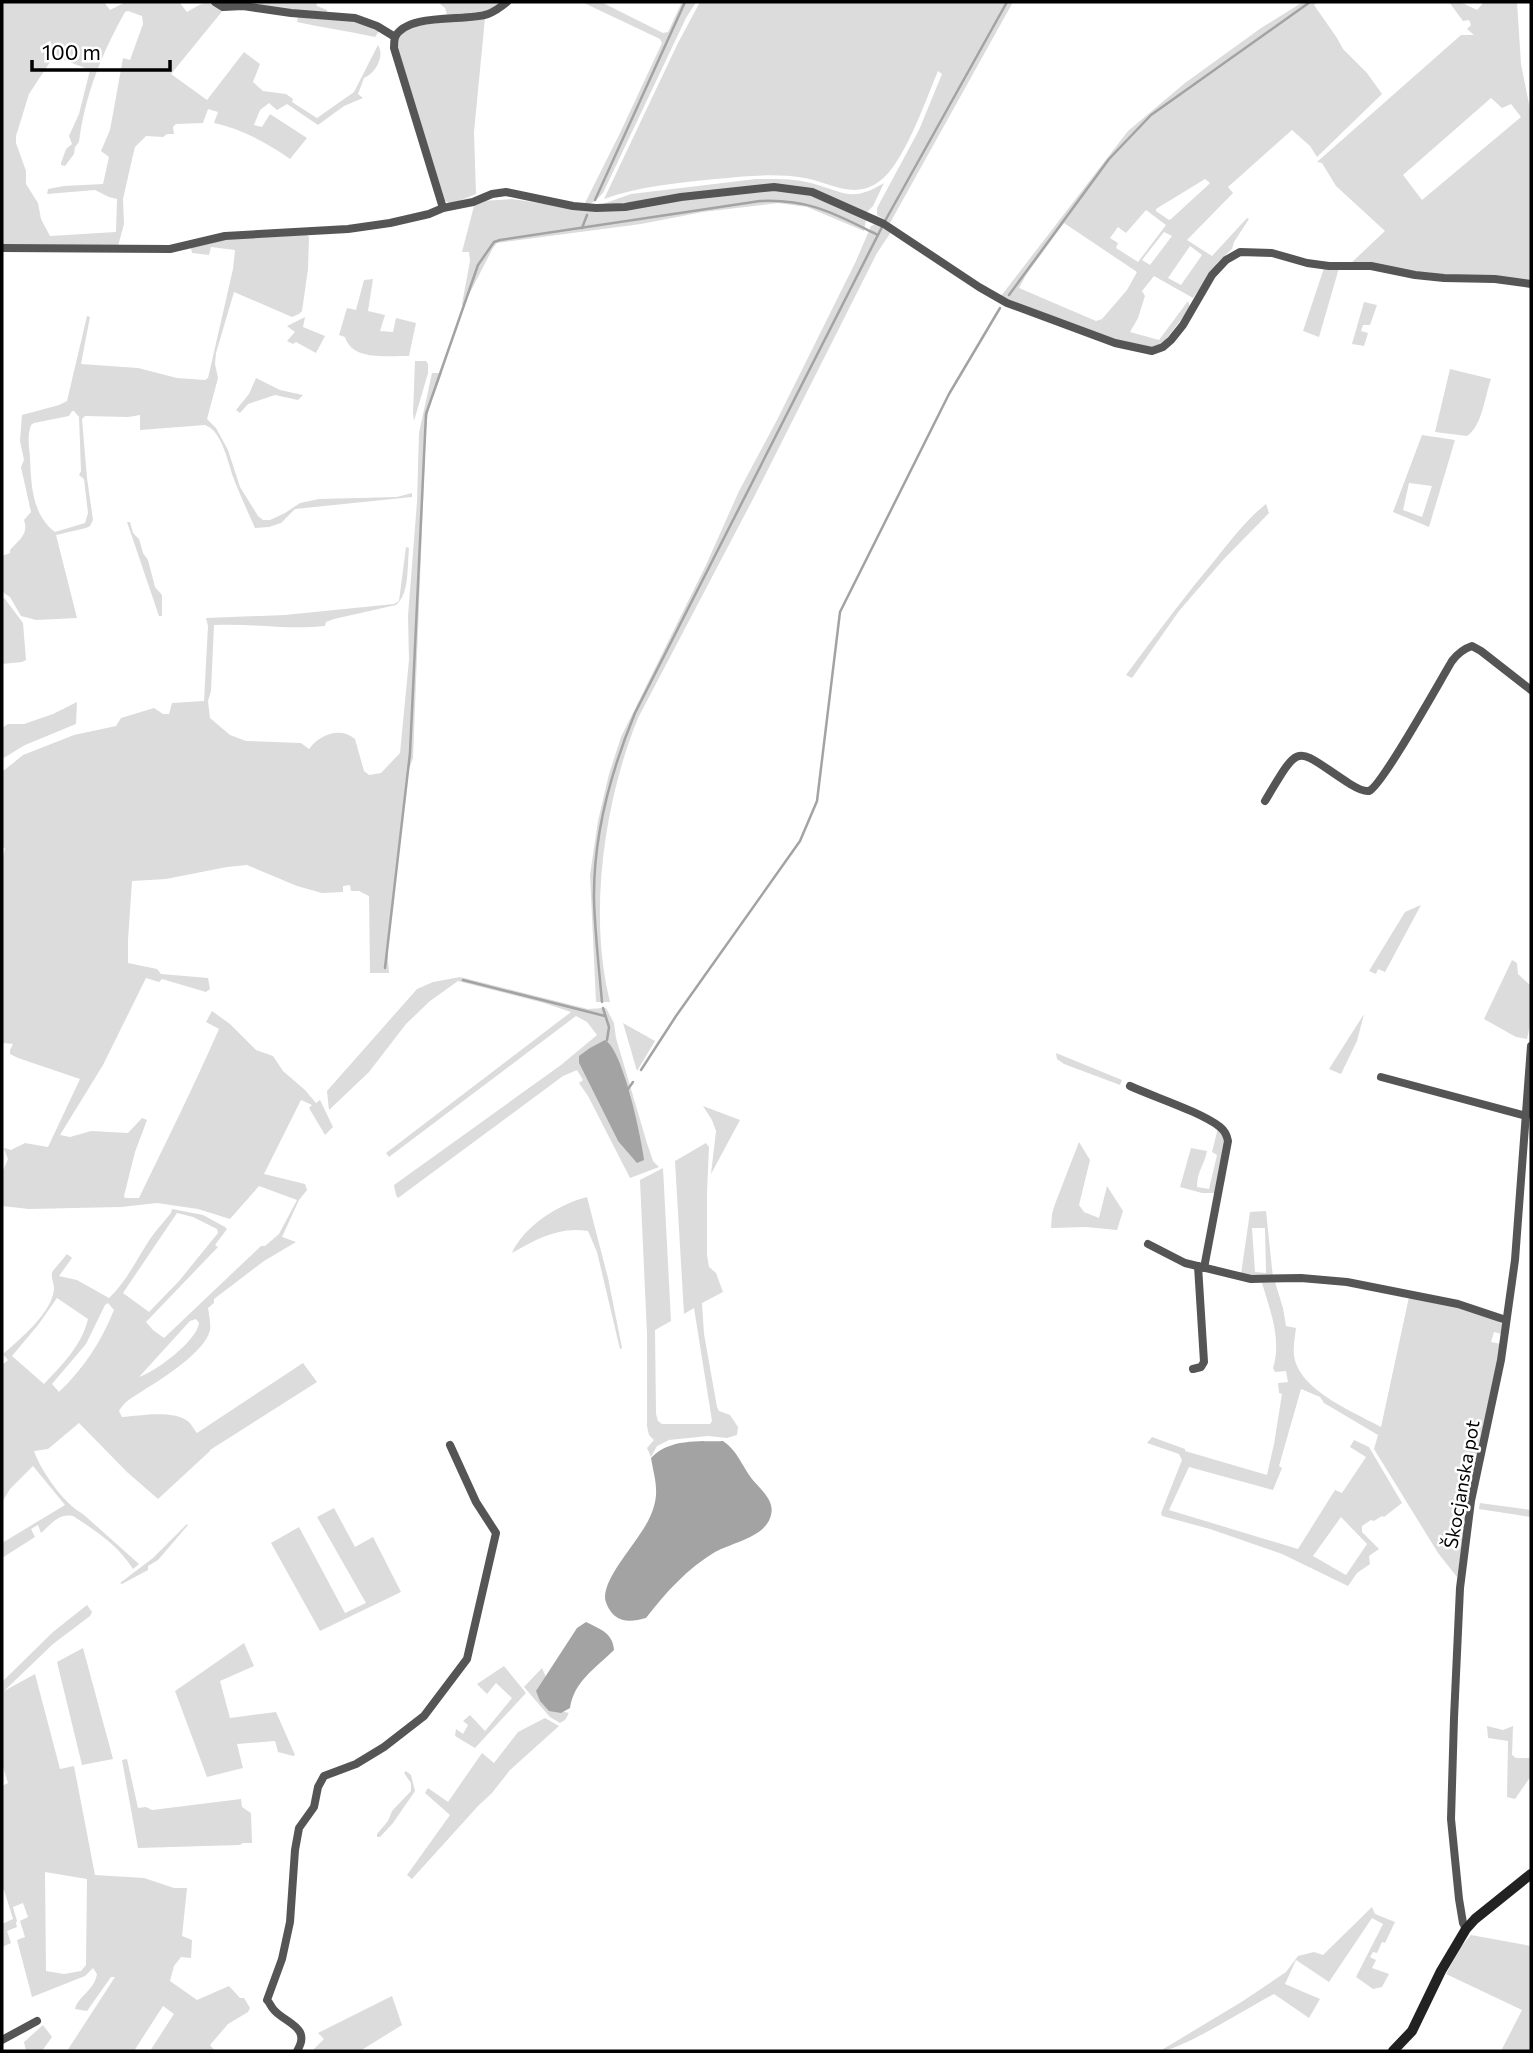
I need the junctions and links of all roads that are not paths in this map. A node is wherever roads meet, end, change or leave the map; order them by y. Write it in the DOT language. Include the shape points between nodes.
graph roads {
  1 [pos="215,2"];
  2 [pos="507,2"];
  3 [pos="396,37"];
  4 [pos="443,208"];
  5 [pos="2,248"];
  6 [pos="1531,285"];
  7 [pos="1531,690"];
  8 [pos="1265,801"];
  9 [pos="1531,1046"];
  10 [pos="1381,1077"];
  11 [pos="1130,1086"];
  12 [pos="1526,1116"];
  13 [pos="1148,1244"];
  14 [pos="1201,1267"];
  15 [pos="1506,1321"];
  16 [pos="1193,1369"];
  17 [pos="450,1445"];
  18 [pos="1531,1874"];
  19 [pos="1466,1928"];
  20 [pos="37,2021"];
  21 [pos="2,2040"];
  22 [pos="297,2051"];
  23 [pos="1393,2051"];
  1 -- 3 [label="street" via="223,7 355,18"];
  2 -- 3 [label="street" via="487,15 418,23"];
  3 -- 4 [label="street" via="394,48"];
  4 -- 5 [label="street" via="390,223 225,236 170,249"];
  4 -- 6 [label="street" via="506,192 596,208 774,187 812,192 884,224 1007,303 1152,352 1171,340 1212,275 1240,252 1272,253 1329,266 1371,266 1415,275"];
  7 -- 8 [label="street" via="1481,651 1465,648 1452,661 1372,790 1356,788 1304,754 1293,757"];
  9 -- 12 [label="street, Škocjanska pot"];
  10 -- 12 [label="street"];
  11 -- 14 [label="street" via="1226,1133"];
  12 -- 15 [label="street, Škocjanska pot" via="1516,1260"];
  13 -- 14 [label="street"];
  14 -- 15 [label="street" via="1251,1279 1347,1282 1458,1304"];
  14 -- 16 [label="street" via="1204,1362"];
  15 -- 19 [label="street, Škocjanska pot" via="1471,1501 1459,1601 1451,1819"];
  17 -- 22 [label="street" via="496,1533 475,1630 467,1659 424,1716 384,1747 324,1776 314,1807 299,1828 290,1922 267,2000 275,2012 298,2028"];
  18 -- 19 [label="street"];
  19 -- 23 [label="street" via="1412,2031"];
  20 -- 21 [label="street"];
}
